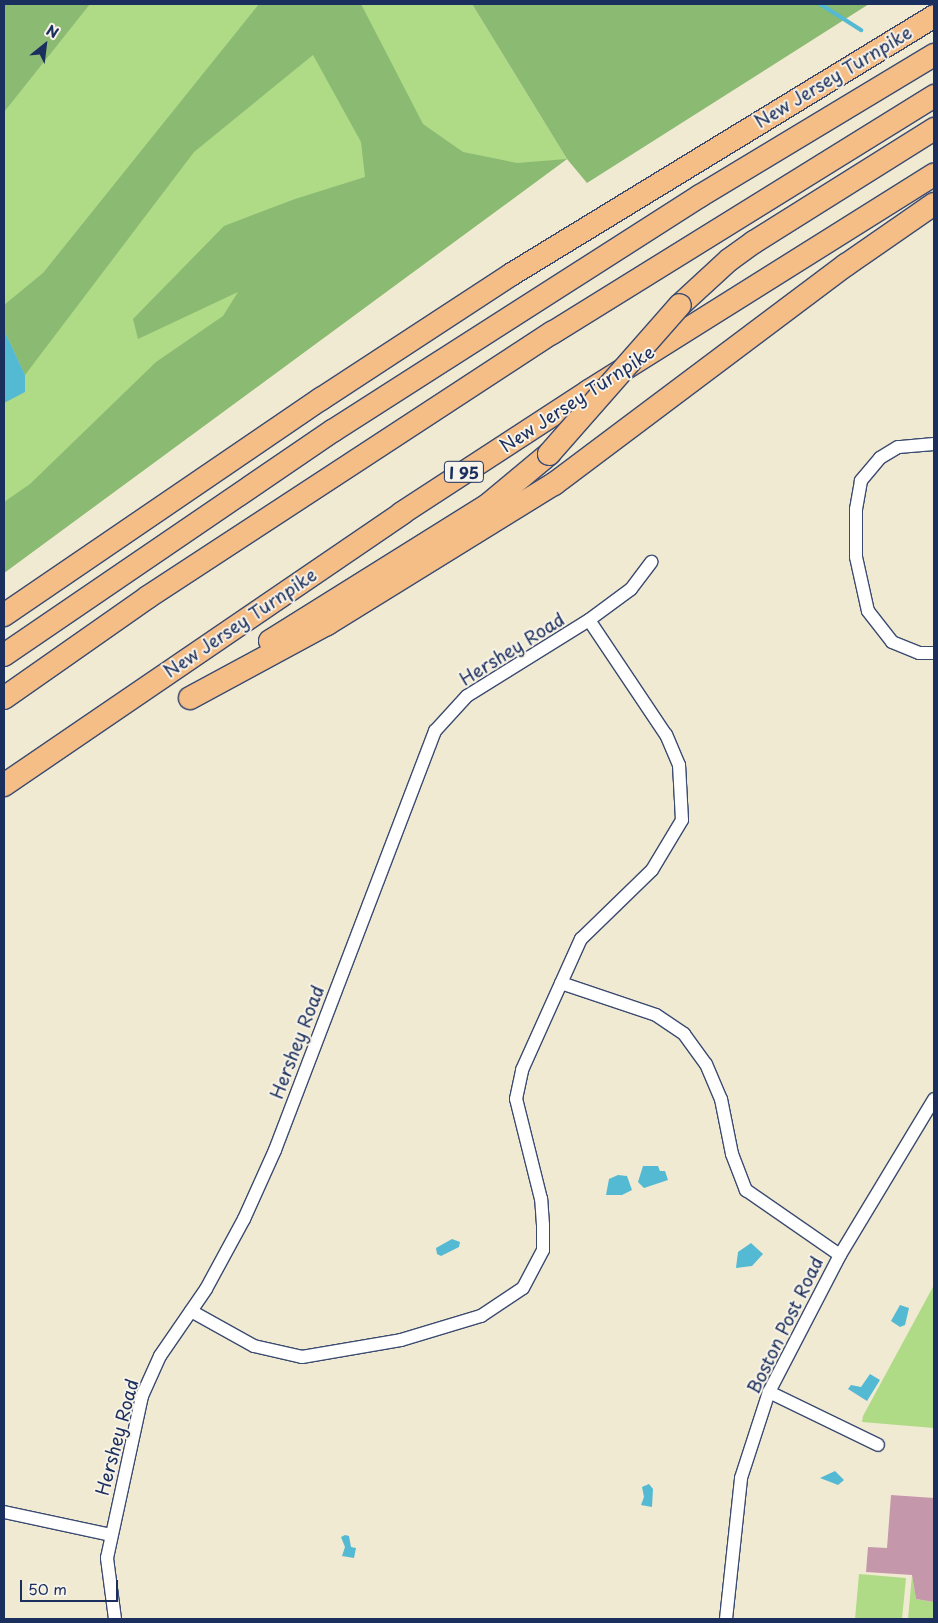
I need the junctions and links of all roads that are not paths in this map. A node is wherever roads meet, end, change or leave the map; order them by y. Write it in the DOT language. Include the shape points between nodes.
graph roads {
  1 [pos="934,16"];
  2 [pos="934,55"];
  3 [pos="934,96"];
  4 [pos="934,129"];
  5 [pos="934,175"];
  6 [pos="934,204"];
  7 [pos="934,444"];
  8 [pos="651,562"];
  9 [pos="4,615"];
  10 [pos="589,620"];
  11 [pos="934,653"];
  12 [pos="4,655"];
  13 [pos="4,698"];
  14 [pos="4,785"];
  15 [pos="561,983"];
  16 [pos="934,1098"];
  17 [pos="840,1255"];
  18 [pos="191,1311"];
  19 [pos="769,1392"];
  20 [pos="878,1445"];
  21 [pos="4,1512"];
  22 [pos="111,1536"];
  23 [pos="115,1619"];
  24 [pos="726,1619"];
  1 -- 9 [label="highway, New Jersey Turnpike" via="512,274 321,399"];
  2 -- 12 [label="highway, New Jersey Turnpike" via="700,196 358,414"];
  3 -- 13 [label="highway" via="552,333 148,597"];
  4 -- 6 [label="highway, bridge" via="728,260 680,305 550,454 489,504 312,612 190,698 327,624 554,484 846,265"];
  5 -- 14 [label="highway, New Jersey Turnpike / I 95" via="402,512"];
  7 -- 11 [label="street" via="898,448 880,458 861,481 856,518 856,557 868,611 892,642 919,653"];
  8 -- 10 [label="street, Hershey Road" via="631,589"];
  10 -- 15 [label="street" via="666,735 679,765 682,820 652,870 581,939"];
  10 -- 18 [label="street, Hershey Road" via="467,696 435,731 275,1150 244,1219"];
  15 -- 17 [label="street" via="656,1015 684,1034 706,1064 721,1098 732,1154 746,1190"];
  15 -- 18 [label="street" via="522,1070 516,1099 541,1199 543,1226 543,1250 523,1288 481,1316 401,1340 302,1358 254,1346"];
  16 -- 17 [label="street, Boston Post Road"];
  17 -- 19 [label="street, Boston Post Road"];
  18 -- 22 [label="street, Hershey Road" via="160,1356 142,1396"];
  19 -- 20 [label="street"];
  19 -- 24 [label="street, Boston Post Road" via="741,1478"];
  21 -- 22 [label="street"];
  22 -- 23 [label="street, Hershey Road" via="107,1558"];
}
